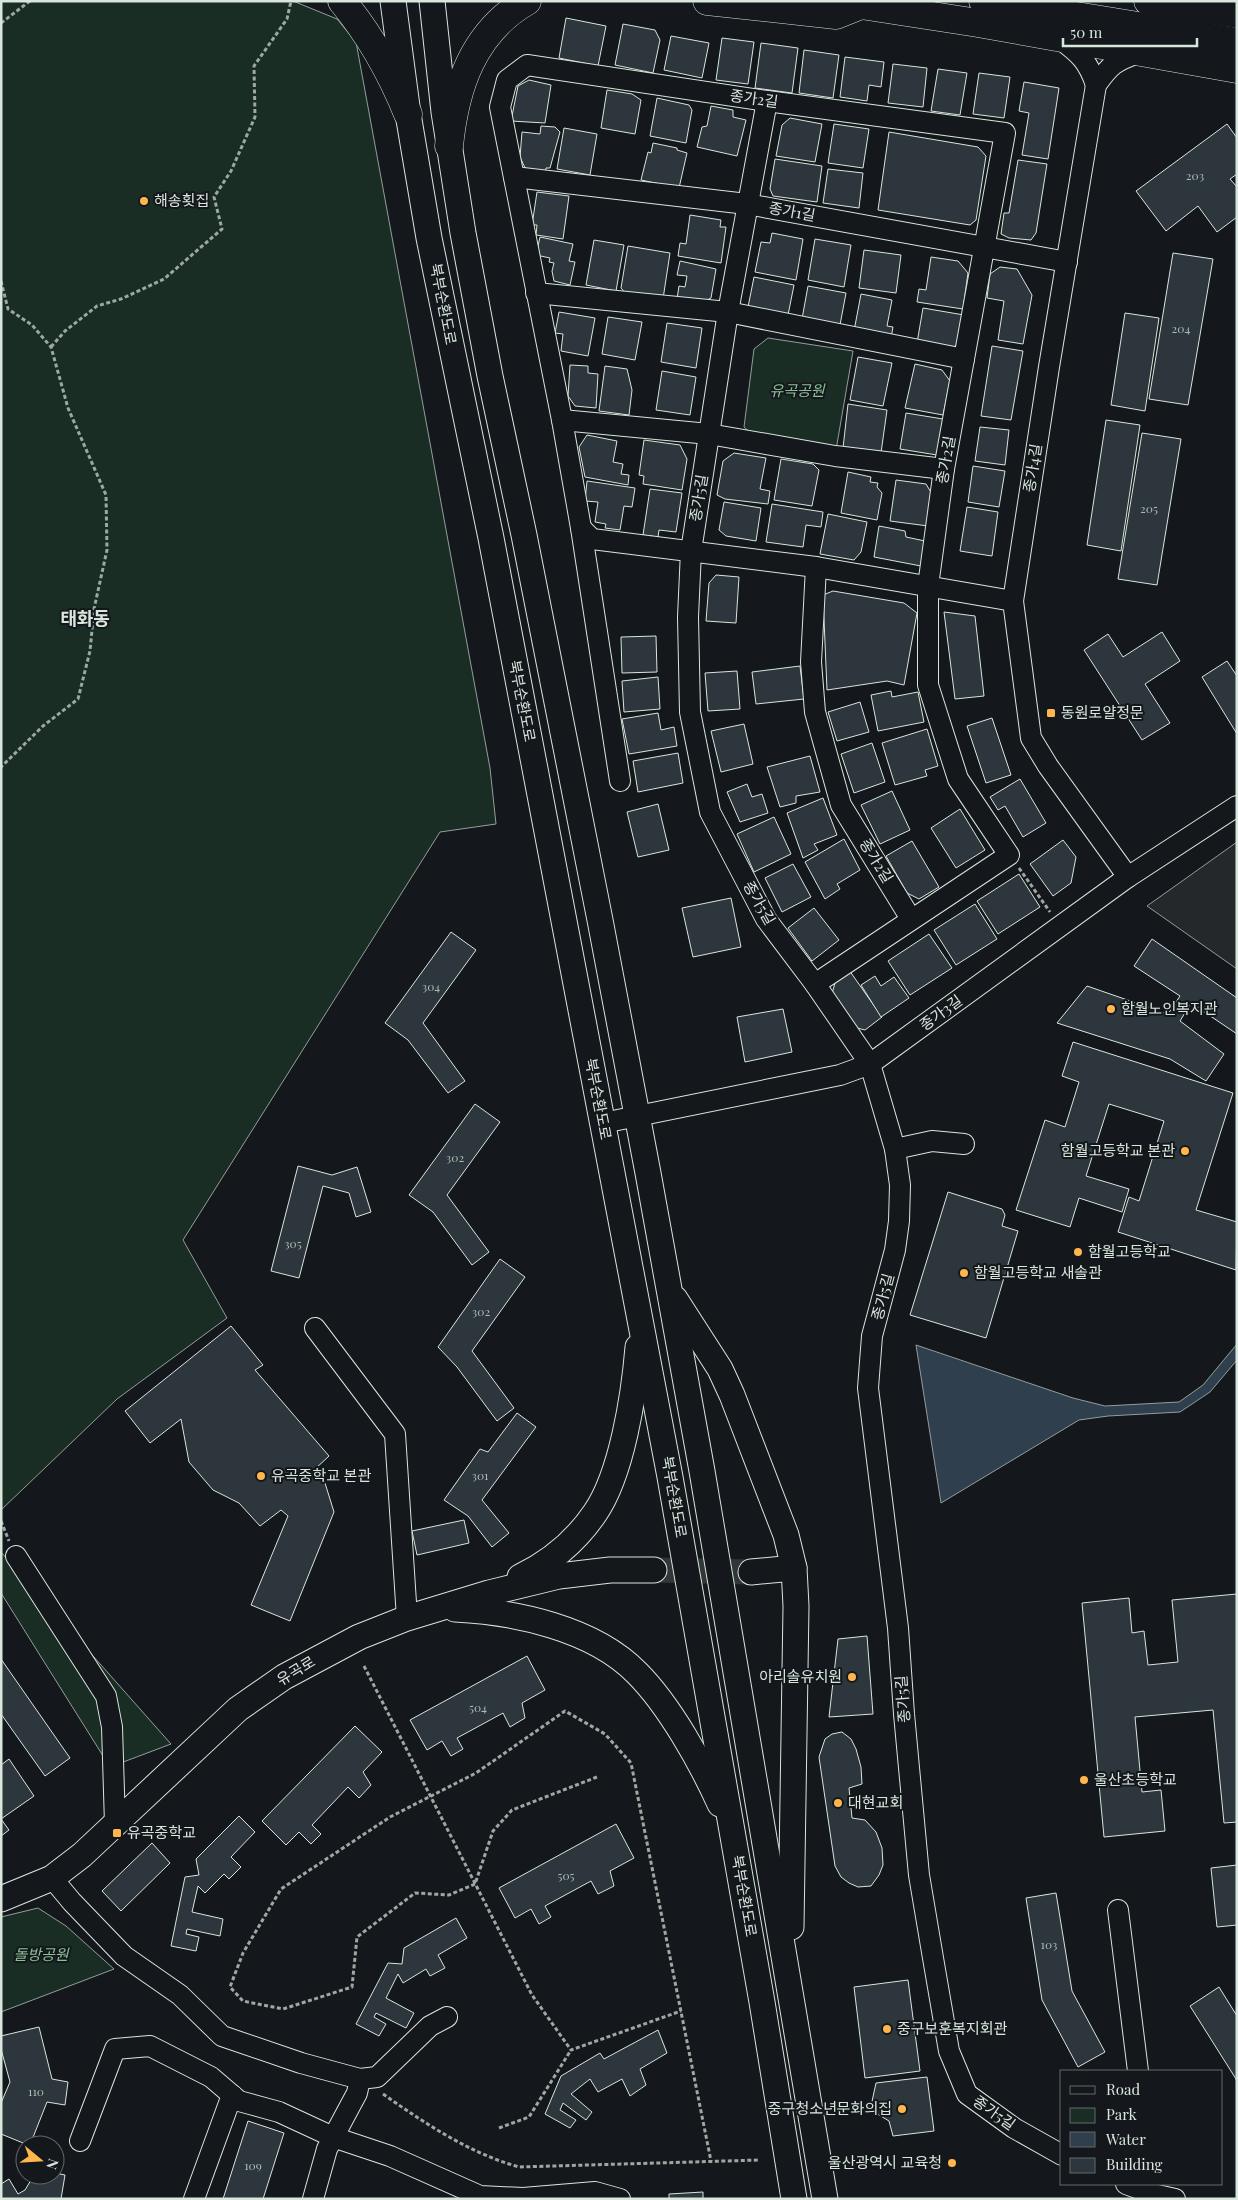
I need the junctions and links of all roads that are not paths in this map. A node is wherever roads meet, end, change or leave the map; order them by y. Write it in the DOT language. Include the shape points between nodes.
graph roads {
  1 [pos="342,1"];
  2 [pos="393,1"];
  3 [pos="432,1"];
  4 [pos="527,1"];
  5 [pos="707,1"];
  6 [pos="1148,1"];
  7 [pos="1218,1"];
  8 [pos="857,3"];
  9 [pos="1237,4"];
  10 [pos="980,12"];
  11 [pos="1237,14"];
  12 [pos="1059,26"];
  13 [pos="1237,42"];
  14 [pos="1138,53"];
  15 [pos="1237,69"];
  16 [pos="1096,85"];
  17 [pos="767,101"];
  18 [pos="408,114"];
  19 [pos="450,146"];
  20 [pos="514,177"];
  21 [pos="747,204"];
  22 [pos="984,246"];
  23 [pos="1068,262"];
  24 [pos="536,293"];
  25 [pos="728,312"];
  26 [pos="964,359"];
  27 [pos="562,420"];
  28 [pos="709,434"];
  29 [pos="944,469"];
  30 [pos="581,528"];
  31 [pos="691,551"];
  32 [pos="816,567"];
  33 [pos="928,586"];
  34 [pos="1013,601"];
  35 [pos="620,780"];
  36 [pos="1237,806"];
  37 [pos="1128,877"];
  38 [pos="912,918"];
  39 [pos="815,984"];
  40 [pos="870,1064"];
  41 [pos="637,1117"];
  42 [pos="603,1123"];
  43 [pos="964,1144"];
  44 [pos="895,1149"];
  45 [pos="669,1288"];
  46 [pos="640,1320"];
  47 [pos="315,1328"];
  48 [pos="16,1556"];
  49 [pos="794,1568"];
  50 [pos="654,1570"];
  51 [pos="751,1572"];
  52 [pos="489,1593"];
  53 [pos="442,1609"];
  54 [pos="407,1618"];
  55 [pos="115,1824"];
  56 [pos="733,1832"];
  57 [pos="52,1878"];
  58 [pos="1,1899"];
  59 [pos="1118,1910"];
  60 [pos="792,1999"];
  61 [pos="447,2018"];
  62 [pos="1138,2070"];
  63 [pos="360,2079"];
  64 [pos="232,2095"];
  65 [pos="333,2137"];
  66 [pos="80,2141"];
  67 [pos="1060,2154"];
  68 [pos="1131,2185"];
  69 [pos="1152,2189"];
  70 [pos="194,2199"];
  71 [pos="314,2199"];
  72 [pos="620,2199"];
  73 [pos="794,2199"];
  74 [pos="825,2199"];
  75 [pos="1175,2199"];
  1 -- 18 [label="highway" via="383,58"];
  2 -- 18 [label="main road, 북부순환도로"];
  3 -- 19 [label="main road, 북부순환도로"];
  4 -- 19 [label="highway" via="509,12 477,49 456,100"];
  5 -- 8 [label="highway" via="836,15"];
  6 -- 11 [label="highway"];
  7 -- 9 [label="highway"];
  8 -- 10 [label="highway"];
  10 -- 12 [label="highway"];
  12 -- 13 [label="highway"];
  12 -- 14 [label="highway"];
  12 -- 16 [label="street" via="1090,68"];
  14 -- 15 [label="highway"];
  14 -- 16 [label="street, 종가4길" via="1118,60"];
  16 -- 23 [label="street, 종가4길"];
  17 -- 20 [label="street, 종가2길" via="527,65 506,80 500,107"];
  17 -- 21 [label="street, 종가5길"];
  17 -- 22 [label="street, 종가2길" via="1005,133"];
  18 -- 42 [label="main road, 북부순환도로"];
  19 -- 41 [label="main road, 북부순환도로" via="488,367 597,900"];
  20 -- 21 [label="street, 종가1길"];
  20 -- 24 [label="street, 종가2길"];
  21 -- 22 [label="street, 종가1길"];
  21 -- 25 [label="street, 종가5길"];
  22 -- 23 [label="street, 종가1길"];
  22 -- 26 [label="street, 종가2길"];
  23 -- 34 [label="street, 종가4길"];
  24 -- 25 [label="street"];
  24 -- 27 [label="street, 종가2길"];
  25 -- 26 [label="street"];
  25 -- 28 [label="street, 종가5길"];
  26 -- 29 [label="street, 종가2길"];
  27 -- 28 [label="street"];
  27 -- 30 [label="street, 종가2길"];
  28 -- 29 [label="street" via="835,456"];
  28 -- 31 [label="street, 종가5길"];
  29 -- 33 [label="street, 종가2길"];
  30 -- 31 [label="street" via="592,539"];
  30 -- 35 [label="street, 종가2길"];
  31 -- 32 [label="street"];
  31 -- 39 [label="street, 종가5길" via="688,617 690,712 710,812 766,919"];
  32 -- 33 [label="street"];
  32 -- 38 [label="street, 종가2길" via="811,662 818,721 841,805"];
  33 -- 34 [label="street"];
  33 -- 38 [label="street, 종가2길" via="928,685 958,779 1009,855"];
  34 -- 37 [label="street, 종가4길" via="1031,738"];
  36 -- 37 [label="street, 종가3길"];
  37 -- 40 [label="street, 종가3길"];
  38 -- 39 [label="street"];
  39 -- 40 [label="street, 종가5길"];
  40 -- 41 [label="street, 종가3길" via="840,1075"];
  40 -- 44 [label="street, 종가5길"];
  41 -- 42 [label="street, 종가3길"];
  41 -- 45 [label="main road, 북부순환도로"];
  42 -- 46 [label="main road, 북부순환도로"];
  43 -- 44 [label="street" via="932,1141"];
  44 -- 67 [label="street, 종가5길" via="900,1186 899,1221 895,1250 872,1336 868,1388 898,1628 919,1875 949,2051 967,2094 1014,2128"];
  45 -- 49 [label="main road" via="720,1368 786,1535"];
  45 -- 60 [label="main road, 북부순환도로"];
  46 -- 52 [label="main road" via="636,1373 626,1423 616,1465 596,1512 567,1547 546,1563"];
  46 -- 56 [label="main road, 북부순환도로"];
  47 -- 54 [label="street" via="395,1434"];
  48 -- 55 [label="street" via="106,1696 112,1727"];
  49 -- 51 [label="main road"];
  49 -- 60 [label="main road"];
  50 -- 52 [label="main road, 유곡로" via="610,1570 559,1576"];
  52 -- 53 [label="main road, 유곡로"];
  53 -- 54 [label="main road, 유곡로"];
  53 -- 56 [label="main road" via="493,1613 542,1622 572,1632 607,1650 637,1672 691,1749"];
  54 -- 55 [label="main road, 유곡로" via="320,1657 238,1709"];
  55 -- 57 [label="main road, 유곡로"];
  56 -- 73 [label="main road, 북부순환도로"];
  57 -- 58 [label="main road, 유곡로"];
  57 -- 63 [label="street" via="124,1956 180,1995 222,2036"];
  59 -- 62 [label="street"];
  60 -- 74 [label="main road, 북부순환도로"];
  61 -- 63 [label="street" via="430,2026 376,2077"];
  63 -- 65 [label="street" via="357,2092"];
  64 -- 65 [label="street" via="239,2101 279,2112"];
  64 -- 66 [label="street" via="211,2077 150,2046 115,2049"];
  64 -- 70 [label="street"];
  65 -- 71 [label="street" via="326,2149"];
  65 -- 72 [label="street" via="390,2156 480,2196 523,2198 595,2192"];
  68 -- 69 [label="street"];
  69 -- 75 [label="street"];
}
